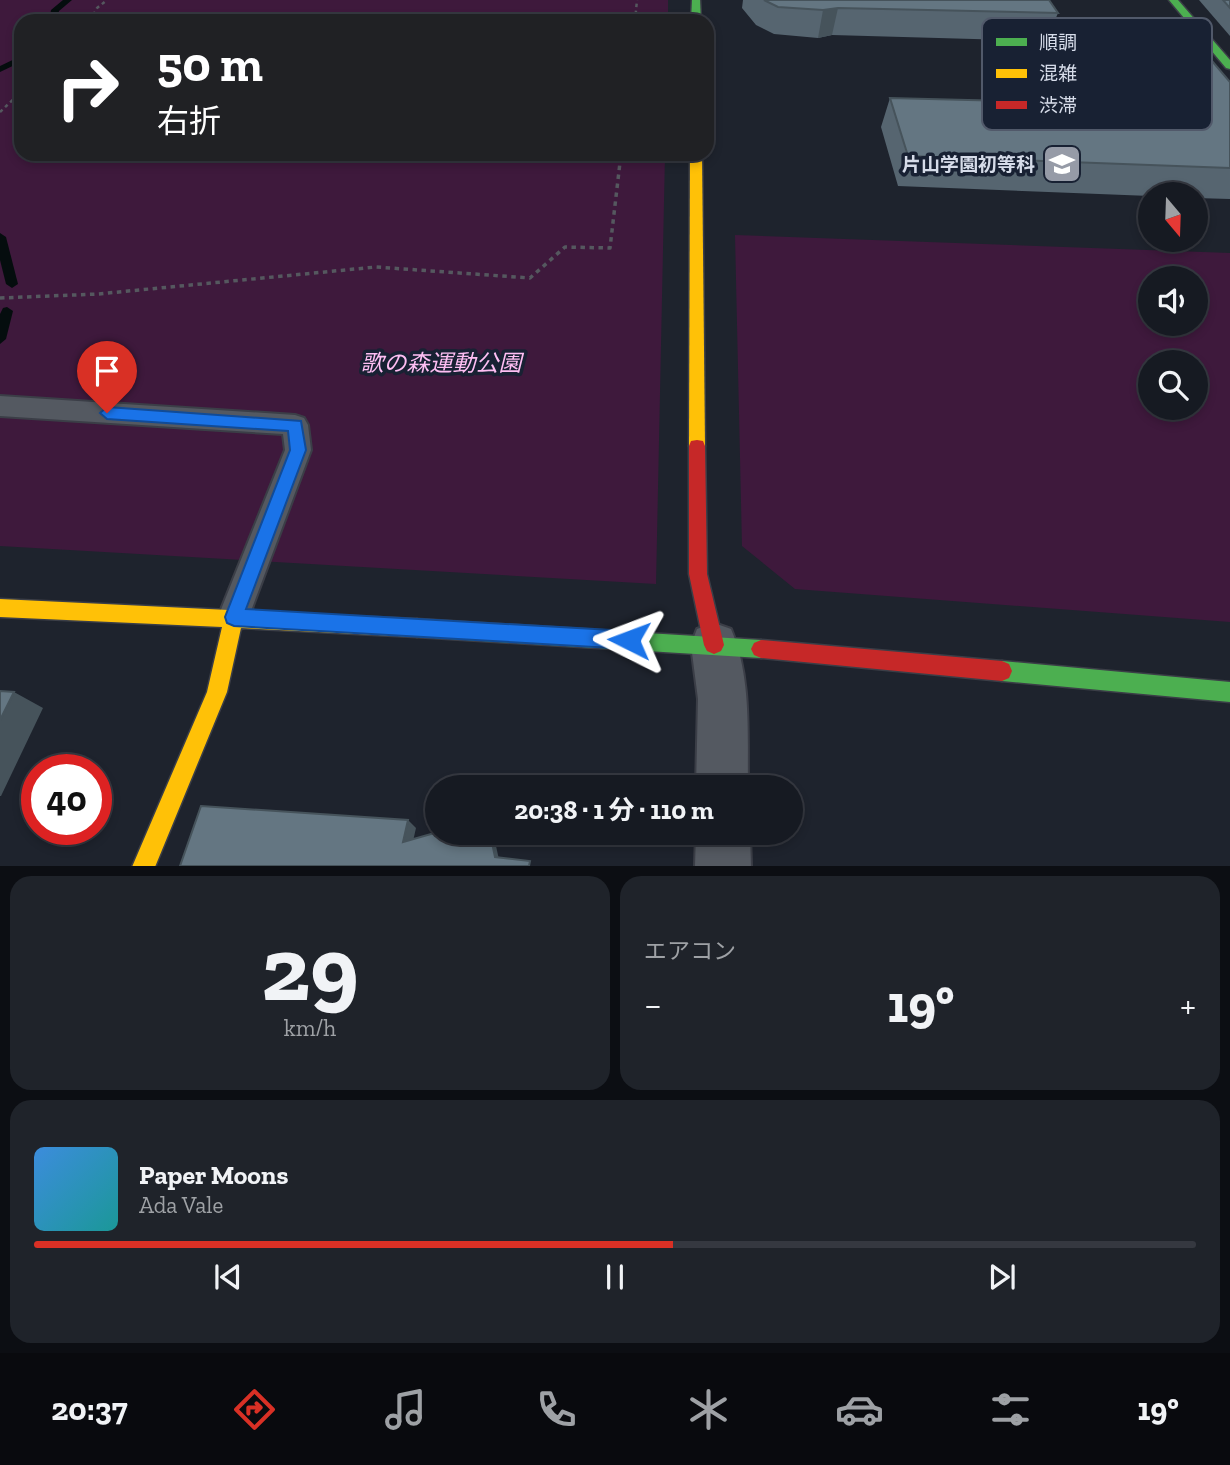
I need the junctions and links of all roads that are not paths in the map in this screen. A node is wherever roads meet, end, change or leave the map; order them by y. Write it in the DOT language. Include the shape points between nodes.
graph roads {
  1 [pos="1173,0"];
  2 [pos="1189,18"];
  3 [pos="1212,45"];
  4 [pos="1230,66"];
  5 [pos="696,161"];
  6 [pos="0,407"];
  7 [pos="0,608"];
  8 [pos="234,617"];
  9 [pos="714,645"];
  10 [pos="1230,692"];
  11 [pos="722,775"];
  12 [pos="723,845"];
  13 [pos="144,866"];
  14 [pos="723,866"];
  1 -- 2 [label="street"];
  3 -- 4 [label="street"];
  5 -- 9 [label="street" via="698,574"];
  6 -- 8 [label="lane" via="295,425 298,450"];
  7 -- 8 [label="street"];
  8 -- 9 [label="street"];
  8 -- 13 [label="street" via="217,692"];
  9 -- 10 [label="street"];
  9 -- 11 [label="street" via="722,699"];
  12 -- 14 [label="street"];
}
